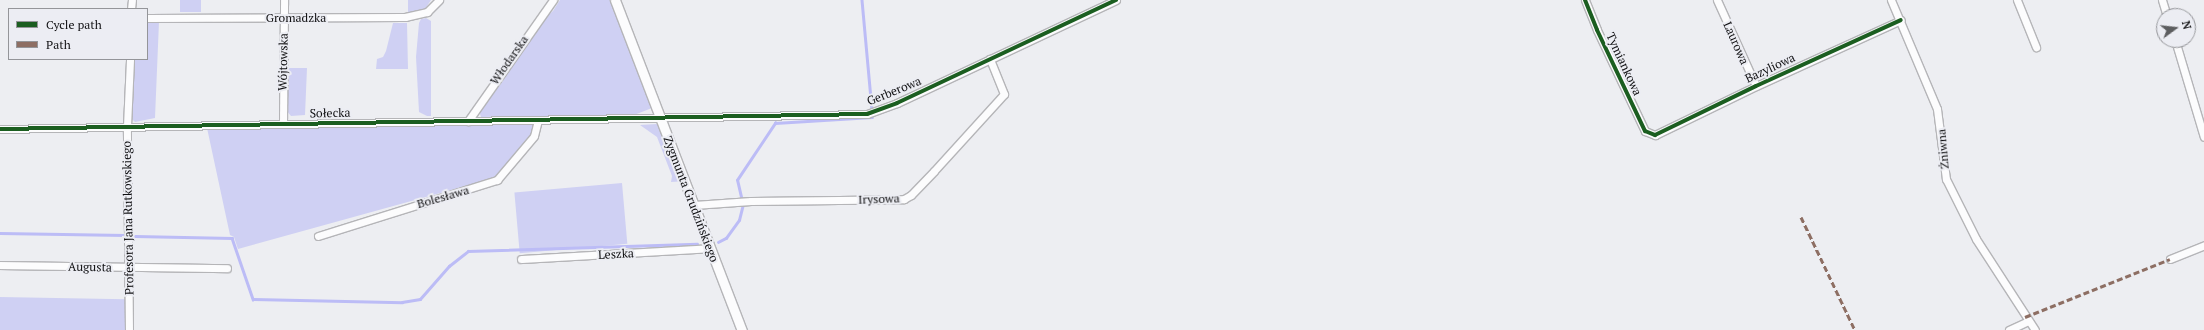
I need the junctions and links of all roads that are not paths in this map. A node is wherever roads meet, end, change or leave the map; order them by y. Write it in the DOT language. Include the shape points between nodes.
graph roads {
  1 [pos="284,0"];
  2 [pos="439,0"];
  3 [pos="553,0"];
  4 [pos="615,0"];
  5 [pos="1116,0"];
  6 [pos="1586,0"];
  7 [pos="1717,0"];
  8 [pos="1892,0"];
  9 [pos="2017,0"];
  10 [pos="148,18"];
  11 [pos="284,19"];
  12 [pos="1900,20"];
  13 [pos="2036,47"];
  14 [pos="2177,48"];
  15 [pos="990,59"];
  16 [pos="130,60"];
  17 [pos="1756,86"];
  18 [pos="660,118"];
  19 [pos="538,120"];
  20 [pos="468,121"];
  21 [pos="282,124"];
  22 [pos="127,126"];
  23 [pos="0,129"];
  24 [pos="1650,134"];
  25 [pos="2204,137"];
  26 [pos="694,205"];
  27 [pos="318,236"];
  28 [pos="2204,245"];
  29 [pos="710,248"];
  30 [pos="521,259"];
  31 [pos="2170,259"];
  32 [pos="0,266"];
  33 [pos="129,268"];
  34 [pos="227,268"];
  35 [pos="2028,321"];
  36 [pos="129,330"];
  37 [pos="742,330"];
  38 [pos="2009,330"];
  39 [pos="2035,330"];
  1 -- 11 [label="street, Wójtowska"];
  2 -- 11 [label="street, Gromadzka" via="427,12 414,16"];
  3 -- 20 [label="street, Włodarska"];
  4 -- 18 [label="street, Zygmunta Grudzińskiego"];
  5 -- 15 [label="street, Gerberowa"];
  6 -- 24 [label="street, Tymiankowa" via="1597,30 1635,111 1645,131"];
  7 -- 17 [label="street, Laurowa"];
  8 -- 12 [label="street, Żniwna"];
  9 -- 13 [label="street"];
  10 -- 11 [label="street, Gromadzka"];
  11 -- 21 [label="street, Wójtowska"];
  12 -- 17 [label="street, Bazyliowa"];
  12 -- 35 [label="street, Żniwna" via="1937,109 1946,179 1976,239"];
  14 -- 25 [label="street"];
  15 -- 18 [label="street, Gerberowa" via="897,104 867,114"];
  15 -- 26 [label="street, Irysowa" via="1004,94 930,176 904,199 751,201"];
  16 -- 22 [label="street, Profesora Jana Rutkowskiego"];
  17 -- 24 [label="street, Bazyliowa" via="1664,131"];
  18 -- 19 [label="street, Sołecka"];
  18 -- 26 [label="street, Zygmunta Grudzińskiego"];
  19 -- 20 [label="street, Sołecka"];
  19 -- 27 [label="street, Bolesława" via="534,136 497,180"];
  20 -- 21 [label="street, Sołecka"];
  21 -- 22 [label="street, Sołecka"];
  22 -- 23 [label="street, Sołecka"];
  22 -- 33 [label="street, Profesora Jana Rutkowskiego"];
  26 -- 29 [label="street, Zygmunta Grudzińskiego"];
  28 -- 31 [label="street"];
  29 -- 30 [label="street, Leszka"];
  29 -- 37 [label="street, Zygmunta Grudzińskiego"];
  32 -- 33 [label="street, Augusta"];
  33 -- 34 [label="street, Augusta"];
  33 -- 36 [label="street, Profesora Jana Rutkowskiego"];
  35 -- 38 [label="street"];
  35 -- 39 [label="street, Żniwna"];
}
